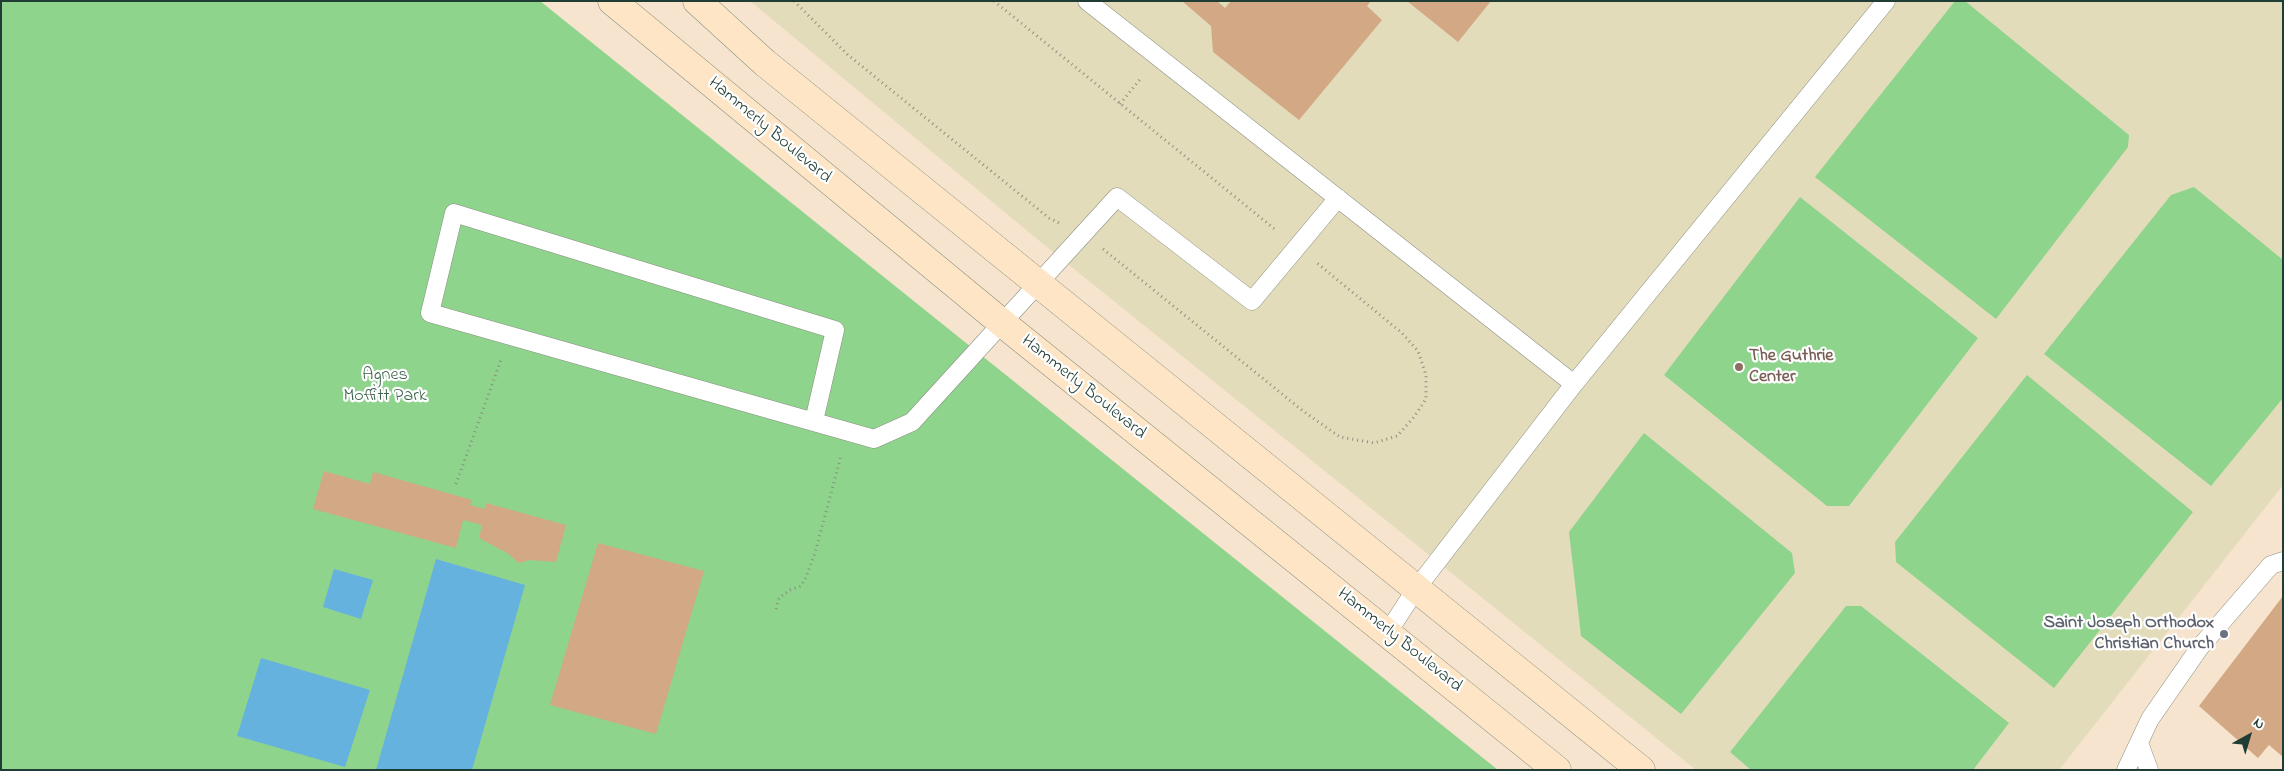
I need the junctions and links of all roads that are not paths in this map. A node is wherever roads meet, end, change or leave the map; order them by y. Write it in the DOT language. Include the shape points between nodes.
graph roads {
  1 [pos="697,1"];
  2 [pos="1087,1"];
  3 [pos="1886,1"];
  4 [pos="617,3"];
  5 [pos="1338,198"];
  6 [pos="1038,284"];
  7 [pos="1001,322"];
  8 [pos="1574,384"];
  9 [pos="814,421"];
  10 [pos="2283,561"];
  11 [pos="1416,589"];
  12 [pos="1388,632"];
  13 [pos="2139,743"];
  14 [pos="1557,770"];
  15 [pos="1641,770"];
  16 [pos="2126,770"];
  17 [pos="2149,770"];
  1 -- 6 [label="main road" via="765,63"];
  2 -- 5 [label="lane"];
  3 -- 8 [label="lane"];
  4 -- 7 [label="main road, Hammerly Boulevard"];
  5 -- 6 [label="lane" via="1252,301 1117,197"];
  5 -- 8 [label="lane"];
  6 -- 7 [label="lane"];
  6 -- 11 [label="main road"];
  7 -- 9 [label="lane" via="912,422 874,439"];
  7 -- 12 [label="main road, Hammerly Boulevard"];
  8 -- 11 [label="lane"];
  9 -- 9 [label="lane" via="430,313 454,213 835,330"];
  10 -- 13 [label="lane" via="2271,565 2200,647 2150,719"];
  11 -- 12 [label="lane"];
  11 -- 15 [label="main road"];
  12 -- 14 [label="main road, Hammerly Boulevard"];
  13 -- 16 [label="lane"];
  13 -- 17 [label="lane"];
}
